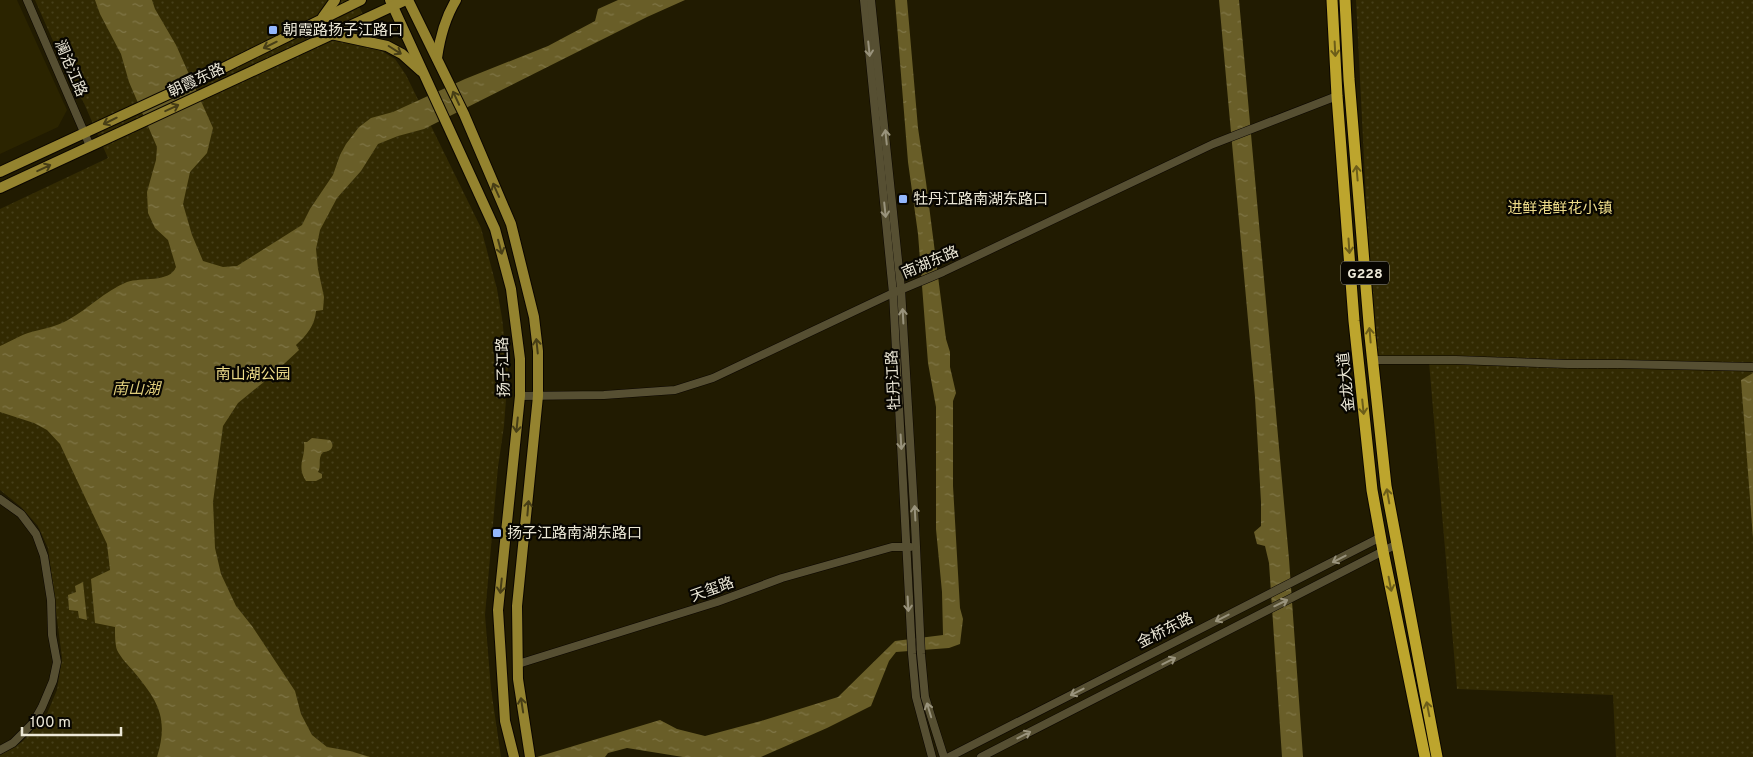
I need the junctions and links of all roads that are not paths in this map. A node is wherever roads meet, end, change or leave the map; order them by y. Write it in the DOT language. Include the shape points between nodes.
graph roads {
  1 [pos="27,0"];
  2 [pos="335,0"];
  3 [pos="361,0"];
  4 [pos="407,0"];
  5 [pos="456,0"];
  6 [pos="864,0"];
  7 [pos="871,0"];
  8 [pos="1332,0"];
  9 [pos="1345,0"];
  10 [pos="391,3"];
  11 [pos="320,20"];
  12 [pos="331,34"];
  13 [pos="437,58"];
  14 [pos="424,74"];
  15 [pos="1337,96"];
  16 [pos="84,134"];
  17 [pos="90,146"];
  18 [pos="0,172"];
  19 [pos="0,188"];
  20 [pos="901,289"];
  21 [pos="893,293"];
  22 [pos="1373,360"];
  23 [pos="1753,367"];
  24 [pos="520,396"];
  25 [pos="538,396"];
  26 [pos="0,499"];
  27 [pos="1394,531"];
  28 [pos="1381,536"];
  29 [pos="1397,544"];
  30 [pos="906,546"];
  31 [pos="916,547"];
  32 [pos="1383,551"];
  33 [pos="518,664"];
  34 [pos="0,750"];
  35 [pos="530,755"];
  36 [pos="514,757"];
  37 [pos="932,757"];
  38 [pos="944,757"];
  39 [pos="949,757"];
  40 [pos="981,757"];
  41 [pos="1425,757"];
  42 [pos="1437,757"];
  1 -- 16 [label="street, 澜沧江路"];
  2 -- 11 [label="main road"];
  3 -- 11 [label="main road, 朝霞东路"];
  4 -- 10 [label="main road, 朝霞东路"];
  4 -- 13 [label="main road"];
  5 -- 13 [label="main road" via="448,13"];
  6 -- 21 [label="street, 牡丹江路, one-way"];
  20 -- 7 [label="street, 牡丹江路, one-way"];
  8 -- 15 [label="highway, 金龙大道 / G228, one-way"];
  22 -- 9 [label="highway, 金龙大道 / G228, one-way"];
  10 -- 12 [label="main road, 朝霞东路"];
  10 -- 14 [label="main road, 扬子江路"];
  11 -- 16 [label="main road, 朝霞东路, one-way"];
  12 -- 14 [label="main road, one-way" via="387,46 402,54"];
  17 -- 12 [label="main road, 朝霞东路, one-way"];
  25 -- 13 [label="main road, one-way" via="534,317 511,224"];
  14 -- 24 [label="main road, 扬子江路, one-way" via="495,229 509,280 520,360"];
  15 -- 20 [label="street, 南湖东路" via="1223,140"];
  15 -- 28 [label="highway, 金龙大道 / G228, one-way" via="1354,321 1372,490"];
  16 -- 17 [label="street, 澜沧江路"];
  16 -- 18 [label="main road, 朝霞东路"];
  19 -- 17 [label="main road, 朝霞东路, one-way"];
  20 -- 21 [label="street, 南湖东路"];
  31 -- 20 [label="street, 牡丹江路, one-way"];
  21 -- 25 [label="street, 南湖东路" via="713,378 675,390"];
  21 -- 30 [label="street, 牡丹江路, one-way"];
  22 -- 23 [label="street"];
  27 -- 22 [label="highway, 金龙大道 / G228, one-way"];
  24 -- 25 [label="street, 南湖东路"];
  24 -- 36 [label="main road, 扬子江路, one-way" via="498,610 505,721"];
  33 -- 25 [label="main road, one-way" via="517,606"];
  26 -- 34 [label="street" via="21,514 36,534 44,556 57,662 42,707 33,723 13,743"];
  27 -- 28 [label="main road, 金桥东路"];
  27 -- 29 [label="highway, 金龙大道 / G228"];
  28 -- 32 [label="highway, 金龙大道 / G228"];
  28 -- 39 [label="street, 金桥东路, one-way"];
  29 -- 32 [label="street, 金桥东路"];
  42 -- 29 [label="highway, 金龙大道 / G228, one-way"];
  30 -- 31 [label="street, 天玺路"];
  30 -- 33 [label="street, 天玺路" via="892,547 782,578 717,602"];
  30 -- 37 [label="street, 牡丹江路, one-way" via="916,697"];
  38 -- 31 [label="street, 牡丹江路, one-way" via="925,697"];
  40 -- 32 [label="street, 金桥东路, one-way"];
  32 -- 41 [label="highway, 金龙大道 / G228, one-way"];
  35 -- 33 [label="main road, one-way"];
}
